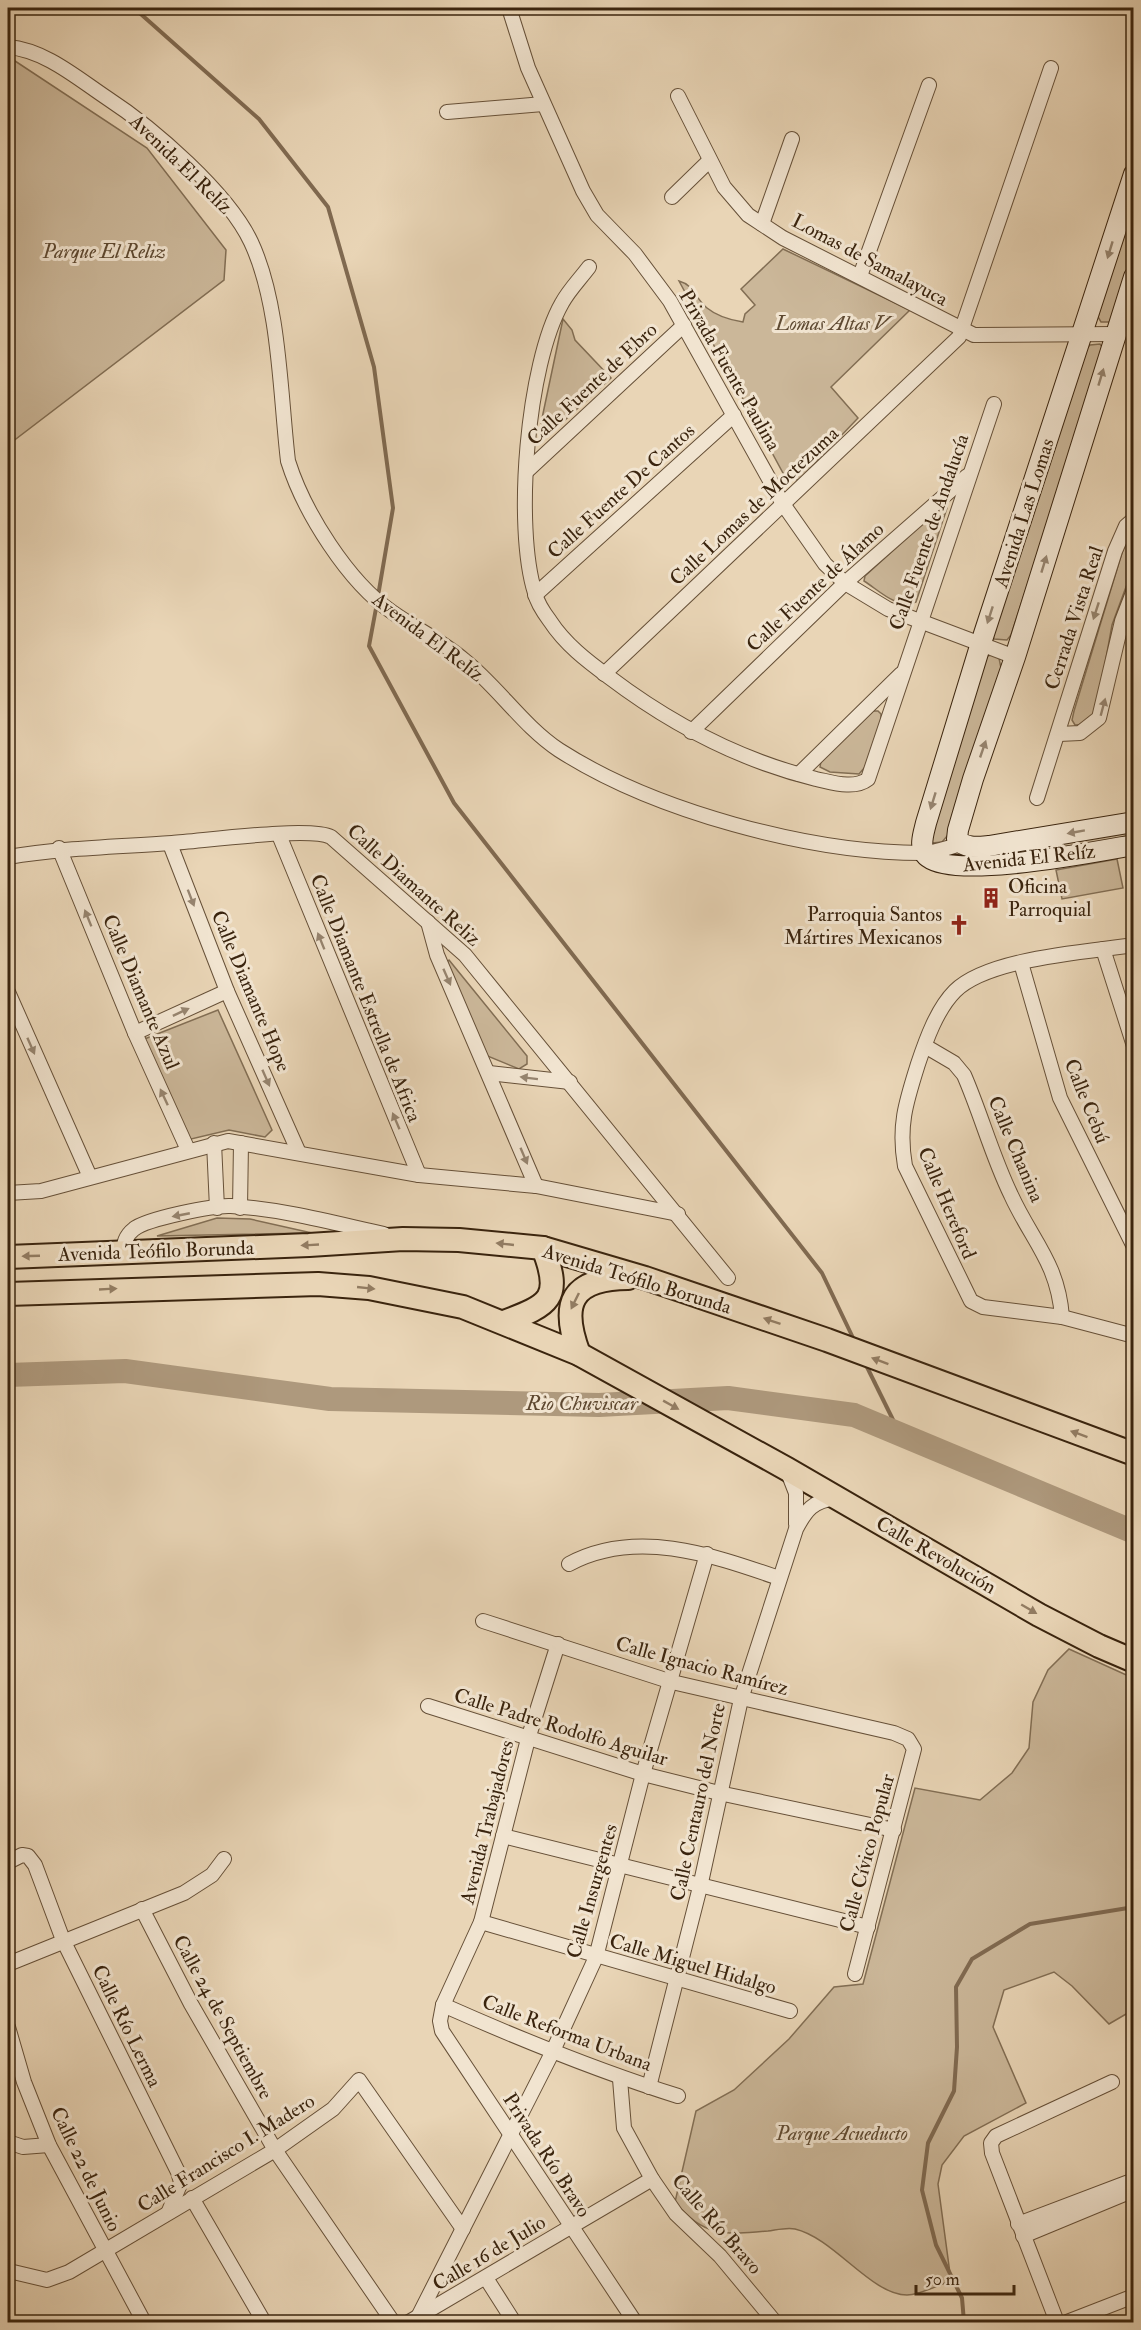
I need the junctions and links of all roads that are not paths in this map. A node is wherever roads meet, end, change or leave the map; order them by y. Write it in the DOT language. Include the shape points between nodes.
graph roads {
  1 [pos="509,8"];
  2 [pos="8,47"];
  3 [pos="1051,68"];
  4 [pos="929,85"];
  5 [pos="678,96"];
  6 [pos="543,104"];
  7 [pos="447,112"];
  8 [pos="792,139"];
  9 [pos="709,161"];
  10 [pos="1134,174"];
  11 [pos="672,197"];
  12 [pos="762,224"];
  13 [pos="590,267"];
  14 [pos="860,276"];
  15 [pos="1134,277"];
  16 [pos="684,325"];
  17 [pos="963,331"];
  18 [pos="1084,334"];
  19 [pos="1114,334"];
  20 [pos="994,404"];
  21 [pos="734,416"];
  22 [pos="526,472"];
  23 [pos="968,474"];
  24 [pos="783,504"];
  25 [pos="1134,519"];
  26 [pos="845,583"];
  27 [pos="1134,590"];
  28 [pos="535,595"];
  29 [pos="919,621"];
  30 [pos="981,643"];
  31 [pos="1015,657"];
  32 [pos="903,672"];
  33 [pos="604,674"];
  34 [pos="691,732"];
  35 [pos="1059,734"];
  36 [pos="799,774"];
  37 [pos="1037,798"];
  38 [pos="1134,822"];
  39 [pos="279,835"];
  40 [pos="170,844"];
  41 [pos="962,844"];
  42 [pos="1134,845"];
  43 [pos="59,848"];
  44 [pos="924,853"];
  45 [pos="8,857"];
  46 [pos="428,922"];
  47 [pos="1134,945"];
  48 [pos="1103,950"];
  49 [pos="1021,963"];
  50 [pos="227,991"];
  51 [pos="8,992"];
  52 [pos="135,1033"];
  53 [pos="925,1046"];
  54 [pos="1134,1046"];
  55 [pos="489,1073"];
  56 [pos="570,1082"];
  57 [pos="214,1143"];
  58 [pos="241,1143"];
  59 [pos="188,1150"];
  60 [pos="299,1153"];
  61 [pos="419,1175"];
  62 [pos="90,1178"];
  63 [pos="536,1186"];
  64 [pos="8,1193"];
  65 [pos="217,1208"];
  66 [pos="240,1208"];
  67 [pos="678,1214"];
  68 [pos="403,1239"];
  69 [pos="1134,1247"];
  70 [pos="543,1248"];
  71 [pos="123,1253"];
  72 [pos="8,1257"];
  73 [pos="645,1278"];
  74 [pos="728,1278"];
  75 [pos="152,1287"];
  76 [pos="8,1294"];
  77 [pos="1062,1317"];
  78 [pos="504,1322"];
  79 [pos="1134,1336"];
  80 [pos="579,1354"];
  81 [pos="742,1443"];
  82 [pos="1134,1454"];
  83 [pos="787,1468"];
  84 [pos="837,1497"];
  85 [pos="796,1529"];
  86 [pos="707,1554"];
  87 [pos="569,1564"];
  88 [pos="779,1578"];
  89 [pos="483,1621"];
  90 [pos="558,1644"];
  91 [pos="1134,1661"];
  92 [pos="672,1682"];
  93 [pos="741,1699"];
  94 [pos="428,1706"];
  95 [pos="528,1739"];
  96 [pos="911,1743"];
  97 [pos="643,1774"];
  98 [pos="719,1793"];
  99 [pos="894,1830"];
  100 [pos="503,1836"];
  101 [pos="224,1859"];
  102 [pos="8,1862"];
  103 [pos="620,1866"];
  104 [pos="700,1887"];
  105 [pos="142,1909"];
  106 [pos="481,1922"];
  107 [pos="868,1927"];
  108 [pos="63,1940"];
  109 [pos="596,1957"];
  110 [pos="8,1964"];
  111 [pos="855,1974"];
  112 [pos="677,1979"];
  113 [pos="443,2005"];
  114 [pos="790,2011"];
  115 [pos="8,2027"];
  116 [pos="552,2053"];
  117 [pos="620,2079"];
  118 [pos="1112,2082"];
  119 [pos="649,2087"];
  120 [pos="678,2096"];
  121 [pos="510,2136"];
  122 [pos="8,2142"];
  123 [pos="49,2145"];
  124 [pos="275,2150"];
  125 [pos="652,2179"];
  126 [pos="1134,2180"];
  127 [pos="1134,2190"];
  128 [pos="192,2198"];
  129 [pos="168,2213"];
  130 [pos="570,2227"];
  131 [pos="463,2229"];
  132 [pos="1021,2230"];
  133 [pos="105,2252"];
  134 [pos="8,2272"];
  135 [pos="486,2278"];
  136 [pos="1134,2296"];
  137 [pos="414,2320"];
  138 [pos="144,2322"];
  139 [pos="264,2322"];
  140 [pos="393,2322"];
  141 [pos="514,2322"];
  142 [pos="635,2322"];
  143 [pos="775,2322"];
  144 [pos="1057,2322"];
  145 [pos="1067,2322"];
  1 -- 6 [label="street, Privada Fuente Paulina"];
  2 -- 44 [label="street, Avenida El Relíz" via="29,50 45,58 130,113 194,171 236,217 251,242 266,291 293,476 330,544 377,601 465,661 545,740 618,781 766,834 847,847"];
  3 -- 17 [label="street"];
  4 -- 14 [label="street"];
  5 -- 9 [label="street, Lomas de Samalayuca"];
  6 -- 7 [label="street"];
  6 -- 16 [label="street, Privada Fuente Paulina" via="597,215 641,262"];
  8 -- 12 [label="street"];
  9 -- 11 [label="street"];
  9 -- 12 [label="street, Lomas de Samalayuca" via="737,204"];
  10 -- 18 [label="main road, Avenida Las Lomas, one-way"];
  12 -- 14 [label="street, Lomas de Samalayuca"];
  13 -- 22 [label="street, Calle Fuente de Andalucía" via="561,303 549,336 528,428"];
  14 -- 17 [label="street, Lomas de Samalayuca"];
  15 -- 19 [label="main road, Avenida Las Lomas"];
  16 -- 21 [label="street, Privada Fuente Paulina"];
  16 -- 22 [label="street, Calle Fuente de Ebro"];
  17 -- 18 [label="street, Lomas de Samalayuca" via="981,337"];
  17 -- 24 [label="street, Calle Lomas de Moctezuma" via="954,344"];
  18 -- 19 [label="street, Lomas de Samalayuca"];
  18 -- 30 [label="main road, Avenida Las Lomas, one-way"];
  31 -- 19 [label="main road, Avenida Las Lomas, one-way"];
  20 -- 23 [label="street, Calle Fuente de Andalucía"];
  21 -- 24 [label="street, Privada Fuente Paulina"];
  21 -- 28 [label="street, Calle Fuente De Cantos"];
  22 -- 28 [label="street, Calle Fuente de Andalucía" via="529,566"];
  23 -- 26 [label="street, Calle Fuente de Álamo"];
  23 -- 29 [label="street, Calle Fuente de Andalucía"];
  24 -- 26 [label="street, Privada Fuente Paulina" via="825,564"];
  24 -- 33 [label="street, Calle Lomas de Moctezuma"];
  25 -- 35 [label="street, Cerrada Vista Real, one-way" via="1126,526 1115,551"];
  26 -- 29 [label="street, Privada Fuente Paulina" via="881,606"];
  26 -- 34 [label="street, Calle Fuente de Álamo"];
  35 -- 27 [label="street, one-way" via="1080,733 1099,718 1122,621"];
  28 -- 33 [label="street, Calle Fuente de Andalucía" via="564,640"];
  29 -- 30 [label="street, Privada Fuente Paulina"];
  29 -- 32 [label="street, Calle Fuente de Andalucía"];
  30 -- 31 [label="street, Privada Fuente Paulina"];
  30 -- 44 [label="main road, Avenida Las Lomas, one-way" via="926,823"];
  41 -- 31 [label="main road, Avenida Las Lomas, one-way" via="957,839 957,830"];
  32 -- 36 [label="street, Calle Fuente de Andalucía"];
  32 -- 36 [label="street, Calle Fuente de Andalucía" via="868,779 860,784 845,784"];
  33 -- 34 [label="street, Calle Fuente de Andalucía"];
  34 -- 36 [label="street, Calle Fuente de Andalucía"];
  35 -- 37 [label="street, Cerrada Vista Real"];
  38 -- 41 [label="main road, Avenida El Relíz, one-way" via="989,846"];
  39 -- 40 [label="street, Calle Diamante Reliz"];
  39 -- 46 [label="street, Calle Diamante Reliz" via="308,832 332,837"];
  61 -- 39 [label="street, Calle Diamante Estrella de Africa, one-way"];
  40 -- 43 [label="street, Calle Diamante Reliz"];
  40 -- 50 [label="street, Calle Diamante Hope, one-way"];
  41 -- 44 [label="street"];
  42 -- 44 [label="main road, Avenida El Relíz" via="970,867 938,863"];
  43 -- 45 [label="street, Calle Diamante Reliz"];
  52 -- 43 [label="street, Calle Diamante Azul, one-way"];
  46 -- 55 [label="street, one-way" via="437,955"];
  46 -- 56 [label="street, Calle Diamante Reliz" via="465,955"];
  47 -- 48 [label="street, Calle Hereford"];
  48 -- 49 [label="street, Calle Hereford"];
  48 -- 54 [label="street"];
  49 -- 53 [label="street, Calle Hereford" via="997,968 962,985 945,1004"];
  49 -- 69 [label="street, Calle Cebú" via="1060,1098"];
  52 -- 50 [label="street, one-way"];
  50 -- 60 [label="street, Calle Diamante Hope, one-way"];
  51 -- 62 [label="street, one-way"];
  59 -- 52 [label="street, Calle Diamante Azul, one-way"];
  53 -- 77 [label="street, Calle Chanina" via="954,1063 964,1075 1011,1196 1051,1264"];
  53 -- 77 [label="street, Calle Hereford" via="903,1113 901,1144 905,1166 971,1301 982,1307"];
  56 -- 55 [label="street, one-way"];
  55 -- 63 [label="street, one-way"];
  56 -- 67 [label="street, Calle Diamante Reliz"];
  57 -- 58 [label="street"];
  57 -- 59 [label="street"];
  57 -- 65 [label="street"];
  58 -- 60 [label="street"];
  58 -- 66 [label="street"];
  59 -- 62 [label="street"];
  60 -- 61 [label="street"];
  61 -- 63 [label="street"];
  62 -- 64 [label="street" via="41,1191"];
  63 -- 67 [label="street"];
  65 -- 66 [label="street"];
  65 -- 71 [label="street, one-way" via="146,1221 124,1239"];
  66 -- 68 [label="street" via="318,1219"];
  67 -- 74 [label="street, Calle Diamante Reliz"];
  70 -- 68 [label="main road, Avenida Teófilo Borunda, one-way"];
  68 -- 71 [label="main road, Avenida Teófilo Borunda, one-way"];
  70 -- 73 [label="main road, Avenida Teófilo Borunda"];
  70 -- 78 [label="main road" via="551,1279 548,1299 539,1308"];
  71 -- 72 [label="main road, Avenida Teófilo Borunda, one-way"];
  71 -- 75 [label="main road"];
  73 -- 80 [label="main road, one-way" via="603,1278 581,1290 569,1319"];
  82 -- 73 [label="main road, Avenida Teófilo Borunda, one-way" via="827,1340"];
  76 -- 75 [label="main road, Avenida Teófilo Borunda, one-way"];
  75 -- 78 [label="main road, Avenida Teófilo Borunda, one-way" via="269,1284 369,1288 423,1297"];
  77 -- 79 [label="street"];
  78 -- 80 [label="main road, Avenida Teófilo Borunda"];
  80 -- 81 [label="main road, Avenida Teófilo Borunda, one-way"];
  81 -- 83 [label="main road, Calle Revolución"];
  83 -- 84 [label="main road, Calle Revolución"];
  83 -- 85 [label="street, Calle Centauro del Norte" via="796,1493"];
  84 -- 85 [label="street, Calle Centauro del Norte" via="810,1506"];
  84 -- 91 [label="main road, Calle Revolución, one-way" via="1039,1615"];
  85 -- 88 [label="street, Calle Centauro del Norte"];
  86 -- 87 [label="street" via="630,1546 584,1556"];
  86 -- 88 [label="street"];
  86 -- 92 [label="street, Calle Insurgentes"];
  88 -- 93 [label="street, Calle Centauro del Norte"];
  89 -- 90 [label="street, Calle Ignacio Ramírez"];
  90 -- 92 [label="street, Calle Ignacio Ramírez"];
  90 -- 95 [label="street, Avenida Trabajadores"];
  92 -- 93 [label="street, Calle Ignacio Ramírez"];
  92 -- 97 [label="street, Calle Insurgentes"];
  93 -- 96 [label="street, Calle Ignacio Ramírez" via="894,1733"];
  93 -- 98 [label="street, Calle Centauro del Norte"];
  94 -- 95 [label="street, Calle Padre Rodolfo Aguilar"];
  95 -- 97 [label="street, Calle Padre Rodolfo Aguilar"];
  95 -- 100 [label="street, Avenida Trabajadores"];
  96 -- 99 [label="street, Calle Cívico Popular" via="914,1749"];
  97 -- 98 [label="street, Calle Padre Rodolfo Aguilar"];
  97 -- 103 [label="street, Calle Insurgentes"];
  98 -- 99 [label="street, Calle Padre Rodolfo Aguilar"];
  98 -- 104 [label="street, Calle Centauro del Norte"];
  99 -- 107 [label="street, Calle Cívico Popular"];
  100 -- 103 [label="street"];
  100 -- 106 [label="street, Avenida Trabajadores"];
  101 -- 105 [label="street" via="212,1875 184,1893"];
  102 -- 108 [label="street, Calle Río Lerma" via="28,1856 41,1878"];
  103 -- 104 [label="street"];
  103 -- 109 [label="street, Calle Insurgentes"];
  104 -- 107 [label="street"];
  104 -- 112 [label="street, Calle Centauro del Norte"];
  105 -- 108 [label="street"];
  105 -- 124 [label="street, Calle 24 de Septiembre" via="191,2004"];
  106 -- 109 [label="street, Calle Miguel Hidalgo"];
  106 -- 113 [label="street, Avenida Trabajadores"];
  107 -- 111 [label="street, Calle Cívico Popular"];
  108 -- 110 [label="street"];
  108 -- 129 [label="street, Calle Río Lerma" via="178,2172 180,2188"];
  109 -- 112 [label="street, Calle Miguel Hidalgo"];
  109 -- 116 [label="street, Calle Insurgentes"];
  112 -- 114 [label="street, Calle Miguel Hidalgo"];
  112 -- 119 [label="street, Calle Centauro del Norte"];
  113 -- 116 [label="street, Calle Reforma Urbana"];
  113 -- 121 [label="street, Privada Río Bravo" via="442,2031"];
  115 -- 123 [label="street, Calle 22 de Junio"];
  116 -- 117 [label="street, Calle Reforma Urbana"];
  116 -- 121 [label="street, Calle Insurgentes"];
  117 -- 119 [label="street, Calle Reforma Urbana"];
  117 -- 125 [label="street, Calle Río Bravo" via="624,2128"];
  118 -- 132 [label="street" via="996,2136 991,2143"];
  119 -- 120 [label="street, Calle Reforma Urbana"];
  121 -- 130 [label="street, Privada Río Bravo"];
  121 -- 131 [label="street, Calle Insurgentes"];
  122 -- 123 [label="street" via="23,2147"];
  123 -- 133 [label="street, Calle 22 de Junio"];
  124 -- 128 [label="street, Calle Francisco I. Madero"];
  124 -- 131 [label="street, Calle Francisco I. Madero" via="333,2109 359,2080"];
  124 -- 140 [label="street, Calle 24 de Septiembre"];
  125 -- 130 [label="street, Calle 16 de Julio"];
  125 -- 143 [label="street, Calle Río Bravo" via="676,2214 720,2256"];
  126 -- 132 [label="street"];
  127 -- 132 [label="street"];
  128 -- 129 [label="street, Calle Francisco I. Madero"];
  128 -- 139 [label="street"];
  129 -- 133 [label="street, Calle Francisco I. Madero"];
  130 -- 135 [label="street, Calle 16 de Julio"];
  130 -- 142 [label="street, Privada Río Bravo"];
  131 -- 137 [label="street, Calle Insurgentes"];
  132 -- 144 [label="street"];
  133 -- 134 [label="street, Calle Francisco I. Madero" via="47,2280"];
  133 -- 138 [label="street, Calle 22 de Junio"];
  135 -- 137 [label="street, Calle 16 de Julio"];
  135 -- 141 [label="street"];
  136 -- 145 [label="street"];
}
